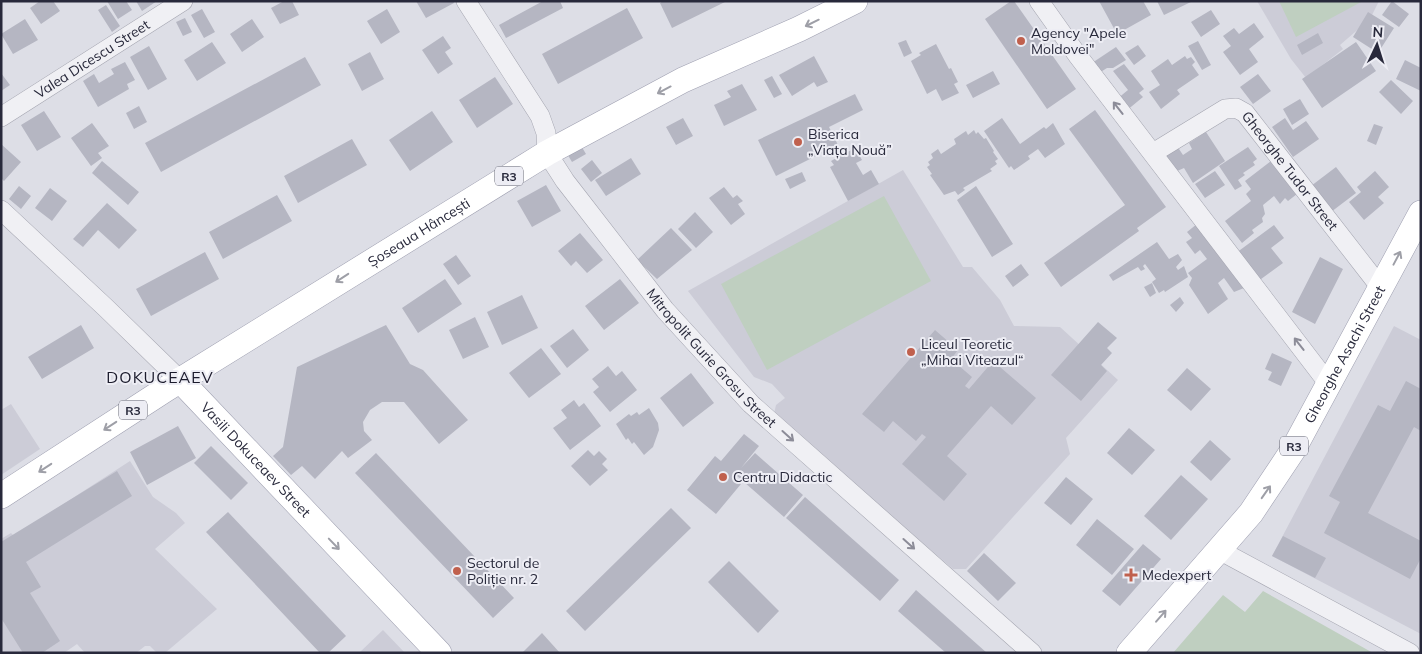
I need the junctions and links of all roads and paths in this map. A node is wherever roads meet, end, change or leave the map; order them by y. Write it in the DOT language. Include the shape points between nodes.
graph roads {
  1 [pos="183,1"];
  2 [pos="466,1"];
  3 [pos="855,1"];
  4 [pos="1039,1"];
  5 [pos="1,117"];
  6 [pos="547,153"];
  7 [pos="1153,153"];
  8 [pos="1,210"];
  9 [pos="1421,213"];
  10 [pos="1381,288"];
  11 [pos="180,380"];
  12 [pos="1328,383"];
  13 [pos="1,496"];
  14 [pos="1219,550"];
  15 [pos="438,653"];
  16 [pos="1032,653"];
  17 [pos="1130,653"];
  18 [pos="1410,653"];
  1 -- 5 [label="street, Valea Dicescu Street"];
  2 -- 6 [label="street, Mitropolit Gurie Grosu Street" via="540,116 546,133"];
  3 -- 6 [label="main road, Șoseaua Hâncești / R3, one-way" via="683,80"];
  7 -- 4 [label="street, one-way"];
  6 -- 11 [label="main road, Șoseaua Hâncești / R3, one-way"];
  6 -- 16 [label="street, Mitropolit Gurie Grosu Street, one-way" via="665,310 751,404"];
  7 -- 10 [label="street, Gheorghe Tudor Street" via="1225,109 1236,108 1244,113"];
  12 -- 7 [label="street, one-way"];
  8 -- 11 [label="street, Vasili Dokuceaev Street"];
  10 -- 9 [label="main road, Gheorghe Asachi Street / R3, one-way"];
  10 -- 12 [label="main road, Gheorghe Asachi Street / R3"];
  11 -- 13 [label="main road, Șoseaua Hâncești / R3, one-way"];
  11 -- 15 [label="main road, Vasili Dokuceaev Street, one-way"];
  14 -- 12 [label="main road, Gheorghe Asachi Street / R3, one-way" via="1251,514 1272,483"];
  17 -- 14 [label="main road, Gheorghe Asachi Street / R3, one-way"];
  14 -- 18 [label="street"];
}
